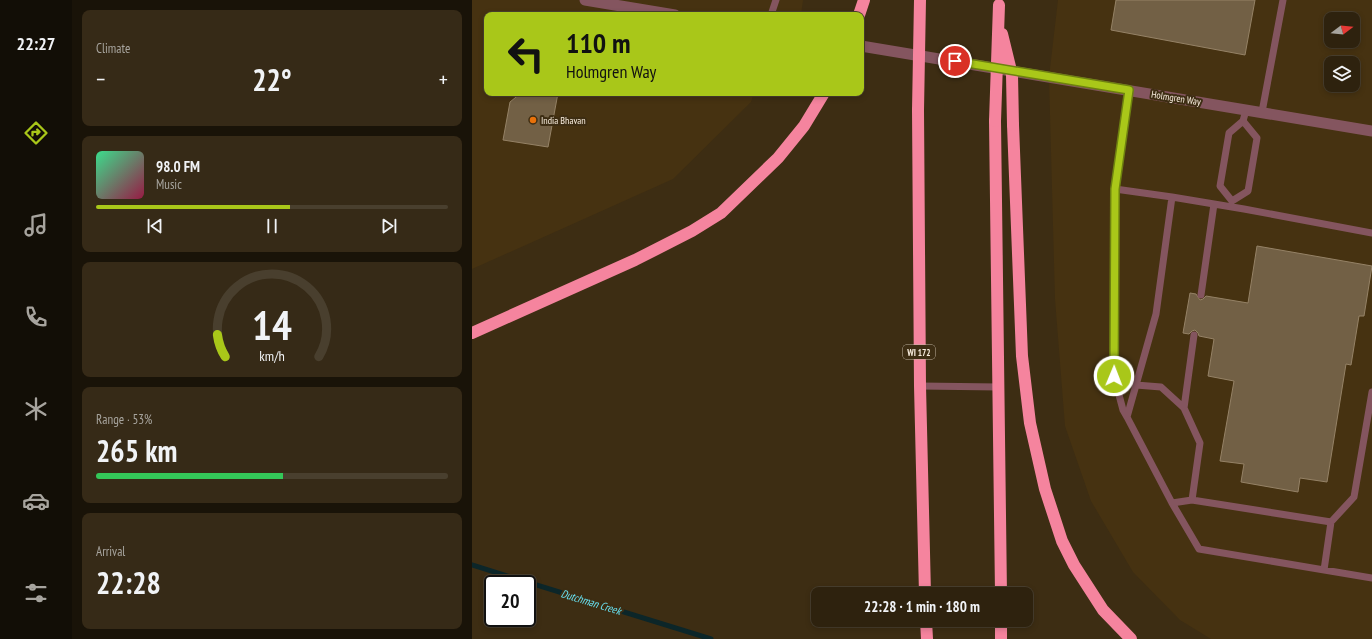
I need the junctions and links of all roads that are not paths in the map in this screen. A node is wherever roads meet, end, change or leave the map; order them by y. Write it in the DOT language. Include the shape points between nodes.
graph roads {
  1 [pos="585,0"];
  2 [pos="776,0"];
  3 [pos="864,0"];
  4 [pos="920,0"];
  5 [pos="1283,0"];
  6 [pos="999,3"];
  7 [pos="657,12"];
  8 [pos="772,12"];
  9 [pos="860,12"];
  10 [pos="999,21"];
  11 [pos="864,46"];
  12 [pos="1129,90"];
  13 [pos="822,96"];
  14 [pos="1262,112"];
  15 [pos="1245,115"];
  16 [pos="1372,131"];
  17 [pos="1115,189"];
  18 [pos="1172,197"];
  19 [pos="1214,204"];
  20 [pos="1372,233"];
  21 [pos="1201,295"];
  22 [pos="472,333"];
  23 [pos="1194,335"];
  24 [pos="1136,385"];
  25 [pos="920,386"];
  26 [pos="999,387"];
  27 [pos="1372,392"];
  28 [pos="1184,408"];
  29 [pos="1128,417"];
  30 [pos="1192,500"];
  31 [pos="1172,503"];
  32 [pos="1331,522"];
  33 [pos="1324,570"];
  34 [pos="1372,578"];
  35 [pos="925,587"];
  36 [pos="1001,587"];
  37 [pos="926,627"];
  38 [pos="1001,627"];
  39 [pos="927,639"];
  40 [pos="1001,639"];
  41 [pos="1131,639"];
  1 -- 7 [label="street"];
  2 -- 8 [label="lane"];
  3 -- 9 [label="highway"];
  4 -- 25 [label="highway, WI 172, bridge"];
  5 -- 14 [label="lane"];
  6 -- 10 [label="highway, bridge"];
  10 -- 26 [label="highway, bridge" via="995,121"];
  10 -- 41 [label="highway, bridge" via="1012,75 1022,356 1030,423 1062,541 1103,610"];
  11 -- 12 [label="street, Holmgren Way"];
  12 -- 15 [label="street, Holmgren Way"];
  12 -- 17 [label="lane"];
  13 -- 22 [label="highway" via="804,126 778,158 721,213 635,260"];
  14 -- 15 [label="street, Holmgren Way"];
  14 -- 16 [label="street, Holmgren Way"];
  15 -- 15 [label="lane" via="1229,133 1220,186 1232,201 1248,191 1258,138"];
  17 -- 18 [label="lane"];
  17 -- 29 [label="lane" via="1114,376 1123,410"];
  18 -- 19 [label="lane"];
  18 -- 24 [label="lane" via="1156,314"];
  19 -- 20 [label="lane"];
  19 -- 21 [label="lane"];
  23 -- 28 [label="lane"];
  24 -- 28 [label="lane" via="1162,387"];
  24 -- 29 [label="lane"];
  25 -- 26 [label="lane"];
  25 -- 35 [label="highway, WI 172"];
  26 -- 36 [label="highway"];
  27 -- 32 [label="lane" via="1354,497"];
  28 -- 30 [label="lane" via="1200,443"];
  29 -- 31 [label="lane"];
  30 -- 31 [label="lane"];
  30 -- 32 [label="lane"];
  31 -- 33 [label="lane" via="1199,549"];
  32 -- 33 [label="lane"];
  33 -- 34 [label="lane"];
  37 -- 39 [label="highway"];
  38 -- 40 [label="highway"];
}
